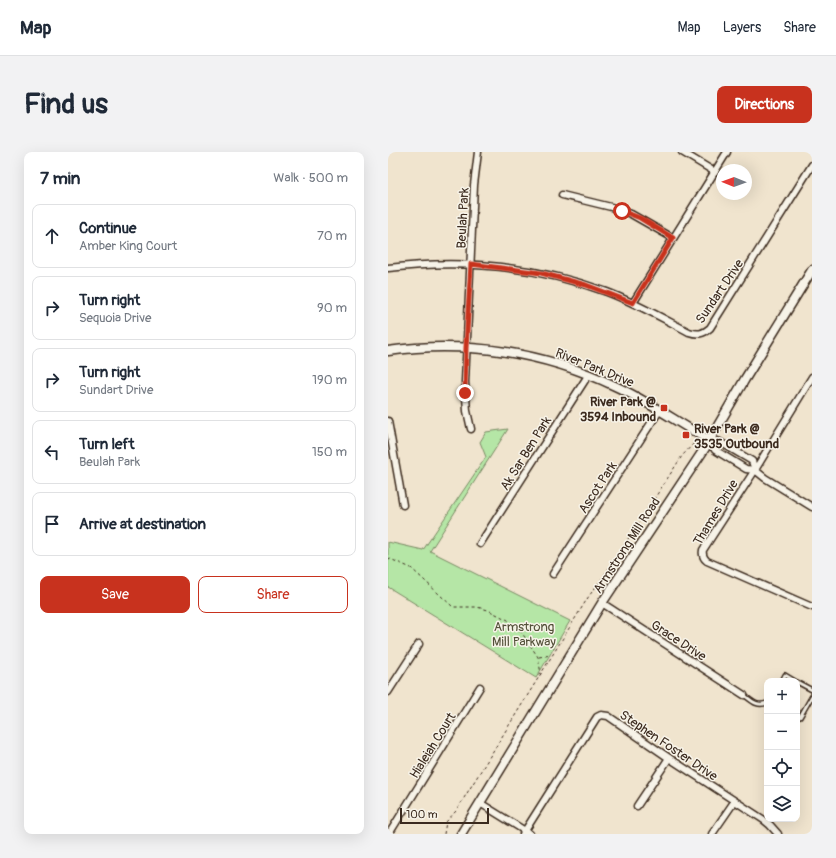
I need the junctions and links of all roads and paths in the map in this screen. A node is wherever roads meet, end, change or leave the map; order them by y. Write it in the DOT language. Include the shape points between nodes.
graph roads {
  1 [pos="478,152"];
  2 [pos="682,152"];
  3 [pos="727,152"];
  4 [pos="812,165"];
  5 [pos="715,172"];
  6 [pos="562,195"];
  7 [pos="673,238"];
  8 [pos="471,264"];
  9 [pos="388,268"];
  10 [pos="812,270"];
  11 [pos="633,303"];
  12 [pos="466,348"];
  13 [pos="388,351"];
  14 [pos="588,374"];
  15 [pos="812,377"];
  16 [pos="658,411"];
  17 [pos="388,421"];
  18 [pos="471,429"];
  19 [pos="709,440"];
  20 [pos="695,442"];
  21 [pos="755,470"];
  22 [pos="403,505"];
  23 [pos="812,507"];
  24 [pos="480,544"];
  25 [pos="388,558"];
  26 [pos="553,574"];
  27 [pos="602,603"];
  28 [pos="812,607"];
  29 [pos="419,644"];
  30 [pos="553,655"];
  31 [pos="538,657"];
  32 [pos="541,674"];
  33 [pos="800,684"];
  34 [pos="480,687"];
  35 [pos="812,690"];
  36 [pos="388,692"];
  37 [pos="744,695"];
  38 [pos="812,696"];
  39 [pos="764,704"];
  40 [pos="800,717"];
  41 [pos="669,758"];
  42 [pos="734,802"];
  43 [pos="480,803"];
  44 [pos="637,806"];
  45 [pos="526,833"];
  46 [pos="389,834"];
  47 [pos="444,834"];
  48 [pos="461,834"];
  49 [pos="712,834"];
  50 [pos="778,834"];
  1 -- 8 [label="street, Beulah Park"];
  2 -- 5 [label="street"];
  3 -- 5 [label="street"];
  4 -- 11 [label="street, Sundart Drive" via="706,332 689,332"];
  5 -- 7 [label="street"];
  6 -- 7 [label="street" via="631,214"];
  7 -- 11 [label="street"];
  8 -- 9 [label="street, Sundart Drive" via="416,264"];
  8 -- 11 [label="street, Sundart Drive" via="541,273 586,285"];
  8 -- 12 [label="street, Beulah Park"];
  10 -- 19 [label="main road, Armstrong Mill Road"];
  12 -- 13 [label="main road, River Park Drive" via="420,347"];
  12 -- 14 [label="main road, River Park Drive" via="529,355"];
  12 -- 18 [label="street, Beulah Park" via="465,393"];
  14 -- 16 [label="main road, River Park Drive" via="616,386"];
  14 -- 24 [label="street, Ak Sar Ben Park"];
  15 -- 21 [label="street, Thames Drive"];
  16 -- 19 [label="main road, River Park Drive"];
  16 -- 26 [label="street, Ascot Park"];
  17 -- 22 [label="street"];
  19 -- 21 [label="street, River Park Drive" via="715,450 746,469"];
  19 -- 21 [label="street, River Park Drive" via="720,442 752,461"];
  19 -- 27 [label="main road, Armstrong Mill Road"];
  20 -- 30 [label="path" via="680,460 589,596"];
  21 -- 23 [label="street, River Park Drive"];
  21 -- 28 [label="street, Thames Drive" via="703,550 703,556 707,561"];
  25 -- 31 [label="path" via="411,568 453,606 480,608 508,620 522,634"];
  27 -- 37 [label="street, Grace Drive"];
  27 -- 43 [label="main road, Armstrong Mill Road"];
  29 -- 36 [label="street"];
  30 -- 31 [label="path"];
  30 -- 32 [label="path"];
  31 -- 32 [label="path"];
  32 -- 47 [label="path" via="456,811 446,822"];
  33 -- 35 [label="lane"];
  34 -- 46 [label="street, Hialeiah Court"];
  37 -- 39 [label="lane" via="756,704"];
  38 -- 40 [label="lane"];
  41 -- 42 [label="street, Stephen Foster Drive"];
  41 -- 44 [label="street"];
  41 -- 45 [label="street, Stephen Foster Drive" via="608,716 599,716"];
  42 -- 49 [label="street"];
  42 -- 50 [label="street, Stephen Foster Drive" via="770,825"];
  43 -- 45 [label="street"];
  43 -- 48 [label="main road, Armstrong Mill Road"];
}
